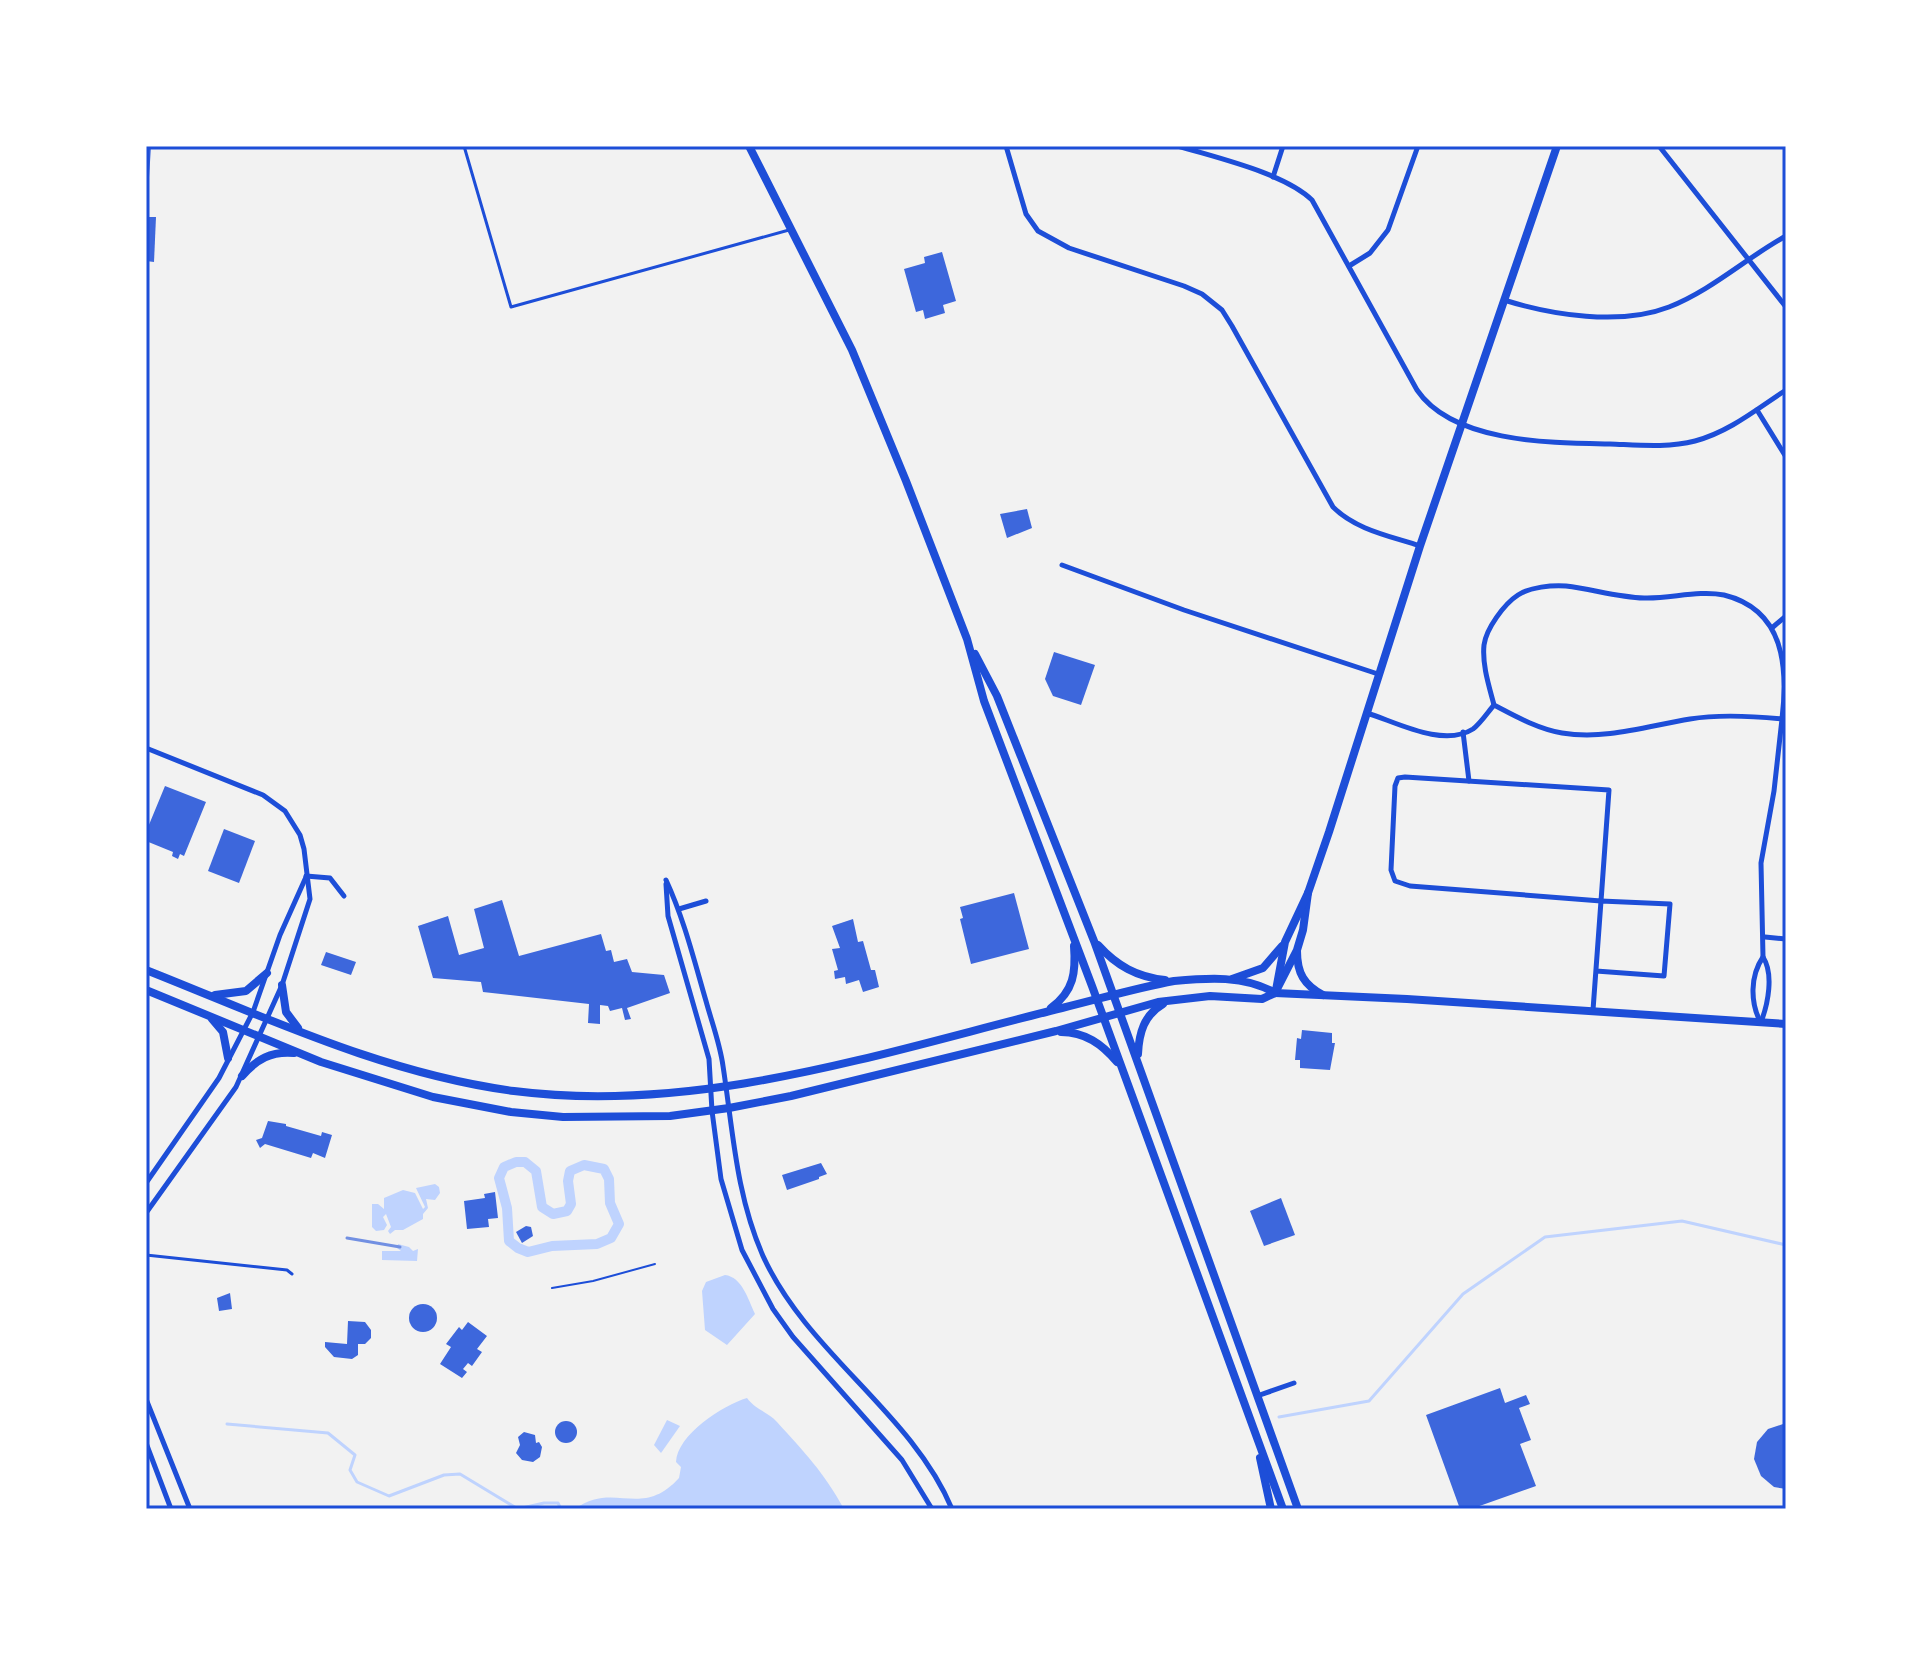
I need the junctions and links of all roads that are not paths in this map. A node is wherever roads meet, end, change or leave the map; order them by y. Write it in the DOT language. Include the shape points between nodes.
graph roads {
  1 [pos="464,146"];
  2 [pos="749,146"];
  3 [pos="1006,146"];
  4 [pos="1178,146"];
  5 [pos="1283,146"];
  6 [pos="1418,146"];
  7 [pos="1557,146"];
  8 [pos="1659,146"];
  9 [pos="1273,177"];
  10 [pos="792,229"];
  11 [pos="1786,236"];
  12 [pos="1749,260"];
  13 [pos="1349,266"];
  14 [pos="1504,300"];
  15 [pos="1786,307"];
  16 [pos="1786,390"];
  17 [pos="1757,410"];
  18 [pos="1461,423"];
  19 [pos="1786,457"];
  20 [pos="1420,546"];
  21 [pos="1062,565"];
  22 [pos="1786,616"];
  23 [pos="1773,627"];
  24 [pos="967,639"];
  25 [pos="1379,675"];
  26 [pos="1494,705"];
  27 [pos="1367,713"];
  28 [pos="1784,720"];
  29 [pos="1463,732"];
  30 [pos="146,748"];
  31 [pos="1469,781"];
  32 [pos="306,876"];
  33 [pos="1308,893"];
  34 [pos="344,896"];
  35 [pos="706,901"];
  36 [pos="1601,901"];
  37 [pos="679,909"];
  38 [pos="1072,933"];
  39 [pos="1765,937"];
  40 [pos="1786,939"];
  41 [pos="1094,941"];
  42 [pos="1285,942"];
  43 [pos="1297,950"];
  44 [pos="1763,957"];
  45 [pos="146,970"];
  46 [pos="1596,971"];
  47 [pos="267,973"];
  48 [pos="1229,979"];
  49 [pos="1174,981"];
  50 [pos="282,985"];
  51 [pos="146,990"];
  52 [pos="1275,993"];
  53 [pos="207,994"];
  54 [pos="1114,995"];
  55 [pos="1323,995"];
  56 [pos="1097,999"];
  57 [pos="1176,999"];
  58 [pos="1593,1011"];
  59 [pos="253,1012"];
  60 [pos="1046,1012"];
  61 [pos="1120,1012"];
  62 [pos="205,1014"];
  63 [pos="1103,1016"];
  64 [pos="268,1018"];
  65 [pos="1761,1023"];
  66 [pos="1786,1024"];
  67 [pos="242,1029"];
  68 [pos="302,1031"];
  69 [pos="1056,1031"];
  70 [pos="258,1035"];
  71 [pos="299,1053"];
  72 [pos="228,1058"];
  73 [pos="1138,1062"];
  74 [pos="1121,1069"];
  75 [pos="242,1076"];
  76 [pos="725,1087"];
  77 [pos="710,1090"];
  78 [pos="729,1108"];
  79 [pos="712,1111"];
  80 [pos="149,1172"];
  81 [pos="146,1183"];
  82 [pos="146,1213"];
  83 [pos="146,1255"];
  84 [pos="292,1274"];
  85 [pos="1294,1383"];
  86 [pos="1256,1396"];
  87 [pos="146,1399"];
  88 [pos="1253,1426"];
  89 [pos="146,1443"];
  90 [pos="171,1509"];
  91 [pos="190,1509"];
  92 [pos="932,1509"];
  93 [pos="952,1509"];
  94 [pos="1271,1509"];
  95 [pos="1283,1509"];
  96 [pos="1298,1509"];
  1 -- 10 [label="lane" via="511,307"];
  2 -- 10 [label="main road"];
  3 -- 20 [label="street" via="1026,214 1038,231 1069,248 1211,300 1232,326 1333,507 1362,527"];
  4 -- 9 [label="street"];
  5 -- 9 [label="street"];
  6 -- 13 [label="street" via="1388,230 1370,253"];
  7 -- 14 [label="main road"];
  8 -- 12 [label="street"];
  9 -- 13 [label="street" via="1312,200"];
  10 -- 24 [label="main road" via="874,400"];
  11 -- 12 [label="street"];
  12 -- 14 [label="street" via="1691,296 1642,313 1552,313"];
  12 -- 15 [label="street"];
  13 -- 18 [label="street" via="1423,399"];
  14 -- 18 [label="main road"];
  16 -- 17 [label="street"];
  17 -- 18 [label="street" via="1698,440 1658,446 1528,441"];
  17 -- 19 [label="street"];
  18 -- 20 [label="main road"];
  20 -- 25 [label="main road"];
  21 -- 25 [label="street"];
  22 -- 23 [label="street"];
  23 -- 26 [label="street" via="1750,607 1723,595 1646,598 1564,585 1538,588 1518,595 1497,617 1484,642"];
  23 -- 28 [label="street" via="1785,675"];
  24 -- 38 [label="main road" via="984,701"];
  24 -- 41 [label="main road" via="997,696"];
  25 -- 27 [label="main road"];
  26 -- 28 [label="street" via="1561,733 1646,729 1723,716"];
  26 -- 29 [label="street" via="1473,729"];
  27 -- 29 [label="street" via="1436,735"];
  27 -- 33 [label="main road"];
  28 -- 39 [label="street" via="1761,863"];
  29 -- 31 [label="street"];
  30 -- 32 [label="street" via="277,803 300,835"];
  31 -- 36 [label="street" via="1609,790"];
  31 -- 36 [label="street" via="1398,778 1391,870 1395,881"];
  32 -- 34 [label="street" via="330,878"];
  32 -- 47 [label="street"];
  32 -- 50 [label="street" via="310,899"];
  33 -- 42 [label="main road"];
  33 -- 43 [label="main road"];
  35 -- 37 [label="street"];
  36 -- 46 [label="street"];
  36 -- 46 [label="street" via="1670,904 1664,976"];
  37 -- 76 [label="street" via="722,1056"];
  37 -- 77 [label="street" via="666,880 668,916 709,1059"];
  38 -- 56 [label="main road"];
  38 -- 60 [label="main road" via="1072,983"];
  39 -- 40 [label="street"];
  39 -- 44 [label="street"];
  41 -- 49 [label="main road" via="1127,970"];
  41 -- 54 [label="main road"];
  42 -- 48 [label="main road" via="1263,968"];
  42 -- 52 [label="main road"];
  43 -- 52 [label="main road"];
  43 -- 55 [label="main road" via="1302,977"];
  44 -- 65 [label="street" via="1768,965"];
  44 -- 65 [label="street" via="1755,969 1753,1009"];
  45 -- 53 [label="main road"];
  46 -- 58 [label="street"];
  47 -- 53 [label="main road" via="246,991"];
  47 -- 59 [label="street"];
  48 -- 49 [label="main road"];
  48 -- 52 [label="main road"];
  49 -- 54 [label="main road"];
  50 -- 64 [label="street"];
  50 -- 68 [label="main road" via="286,1012"];
  51 -- 62 [label="main road"];
  52 -- 55 [label="main road"];
  52 -- 57 [label="main road" via="1262,999"];
  53 -- 59 [label="main road"];
  54 -- 56 [label="main road"];
  54 -- 61 [label="main road"];
  55 -- 58 [label="main road"];
  56 -- 60 [label="main road"];
  56 -- 63 [label="main road"];
  57 -- 61 [label="main road"];
  57 -- 73 [label="main road" via="1149,1014 1140,1034"];
  58 -- 65 [label="main road"];
  59 -- 64 [label="main road"];
  59 -- 67 [label="street"];
  60 -- 76 [label="main road"];
  61 -- 63 [label="main road"];
  61 -- 73 [label="main road"];
  62 -- 67 [label="main road"];
  62 -- 72 [label="main road" via="223,1032"];
  63 -- 69 [label="main road"];
  63 -- 74 [label="main road"];
  64 -- 68 [label="main road"];
  64 -- 70 [label="street"];
  65 -- 66 [label="main road"];
  67 -- 70 [label="main road"];
  67 -- 72 [label="street"];
  68 -- 77 [label="main road" via="412,1069 513,1091 617,1097"];
  69 -- 74 [label="main road" via="1092,1039"];
  69 -- 78 [label="main road"];
  70 -- 71 [label="main road"];
  70 -- 75 [label="street"];
  71 -- 75 [label="main road" via="266,1056"];
  71 -- 79 [label="main road" via="406,1090 511,1112 617,1118"];
  72 -- 80 [label="street" via="213,1088"];
  73 -- 86 [label="main road"];
  74 -- 88 [label="main road"];
  75 -- 82 [label="street"];
  76 -- 77 [label="main road"];
  76 -- 78 [label="street"];
  77 -- 79 [label="street"];
  78 -- 79 [label="main road"];
  78 -- 93 [label="street" via="744,1204 785,1297 922,1457"];
  79 -- 92 [label="street" via="733,1226 761,1290 793,1337 902,1460"];
  80 -- 81 [label="street"];
  83 -- 84 [label="lane"];
  85 -- 86 [label="street"];
  86 -- 96 [label="main road"];
  87 -- 91 [label="street"];
  88 -- 94 [label="main road"];
  88 -- 95 [label="main road"];
  89 -- 90 [label="street"];
}
